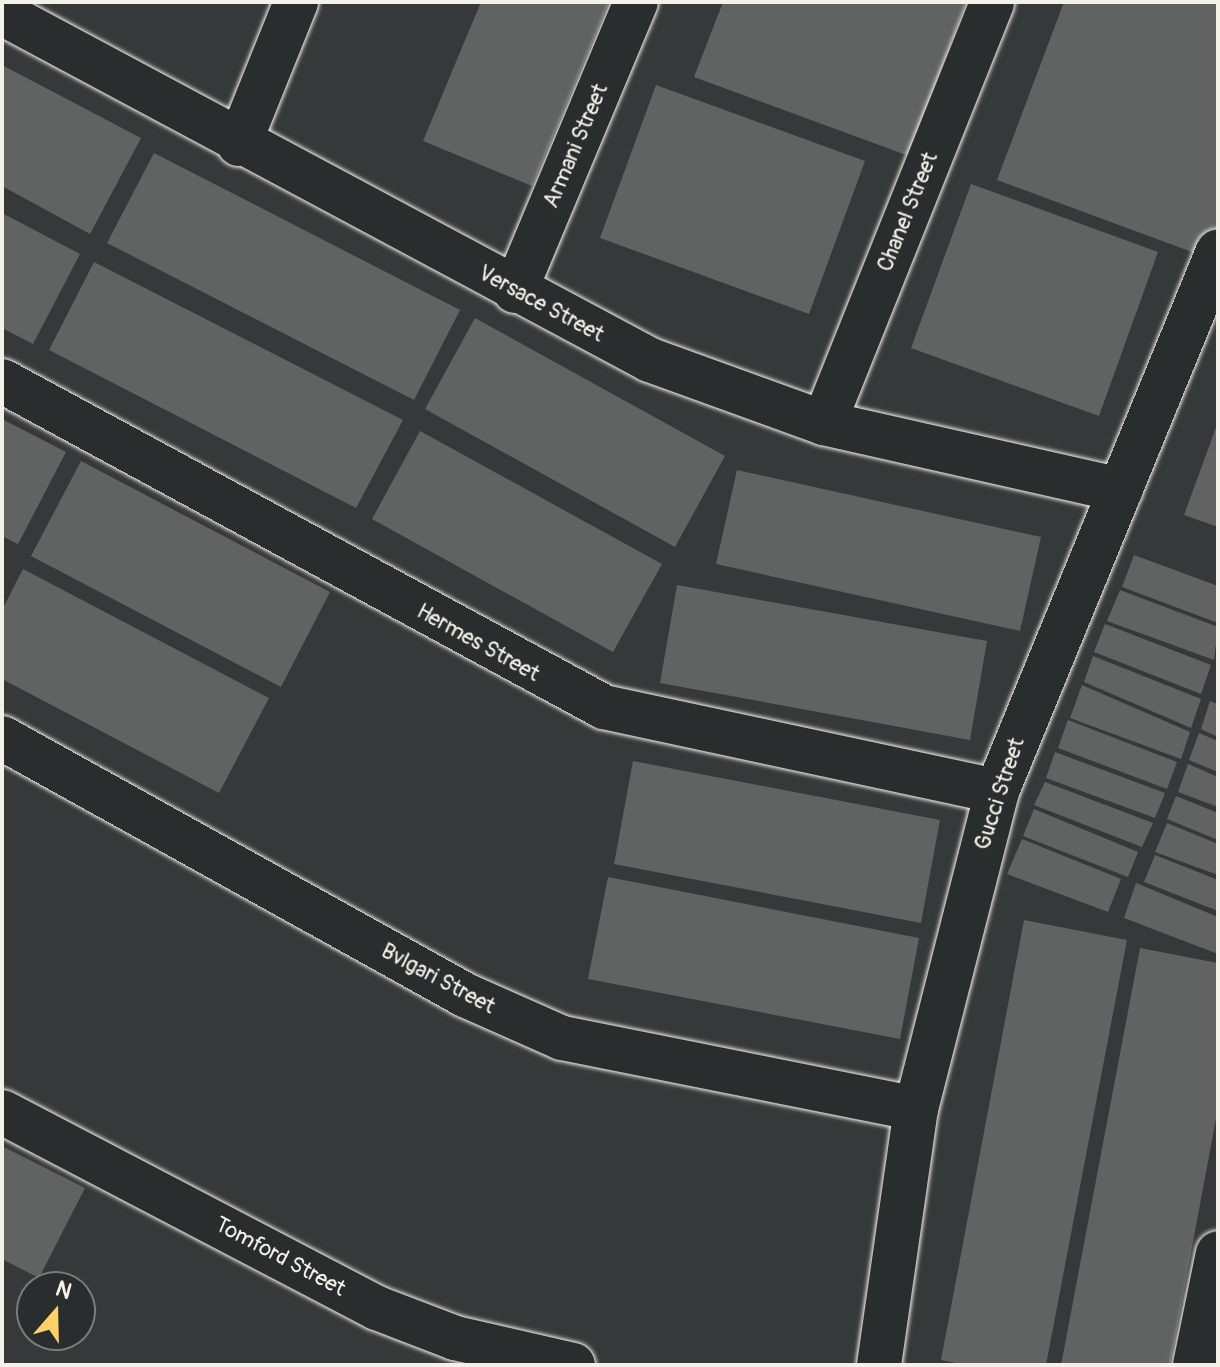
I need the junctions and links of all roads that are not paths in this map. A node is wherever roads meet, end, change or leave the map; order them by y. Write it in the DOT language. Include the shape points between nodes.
graph roads {
  1 [pos="296,2"];
  2 [pos="636,2"];
  3 [pos="992,2"];
  4 [pos="2,13"];
  5 [pos="239,144"];
  6 [pos="1218,251"];
  7 [pos="515,291"];
  8 [pos="2,381"];
  9 [pos="824,423"];
  10 [pos="1121,490"];
  11 [pos="2,738"];
  12 [pos="997,791"];
  13 [pos="916,1109"];
  14 [pos="2,1112"];
  15 [pos="1218,1253"];
  16 [pos="573,1365"];
  17 [pos="879,1365"];
  18 [pos="1195,1365"];
  1 -- 5 [label="street"];
  2 -- 7 [label="street, Armani Street"];
  3 -- 9 [label="street, Chanel Street"];
  4 -- 5 [label="street, Versace Street"];
  5 -- 7 [label="street, Versace Street"];
  6 -- 10 [label="street, Gucci Street"];
  7 -- 9 [label="street, Versace Street" via="650,360"];
  8 -- 12 [label="street, Hermes Street" via="604,707"];
  9 -- 10 [label="street, Versace Street"];
  10 -- 12 [label="street, Gucci Street"];
  11 -- 13 [label="street, Bvlgari Street" via="465,995 562,1038"];
  12 -- 13 [label="street, Gucci Street"];
  13 -- 17 [label="street, Gucci Street"];
  14 -- 16 [label="street, Tomford Street" via="377,1308 455,1338"];
  15 -- 18 [label="street"];
}
